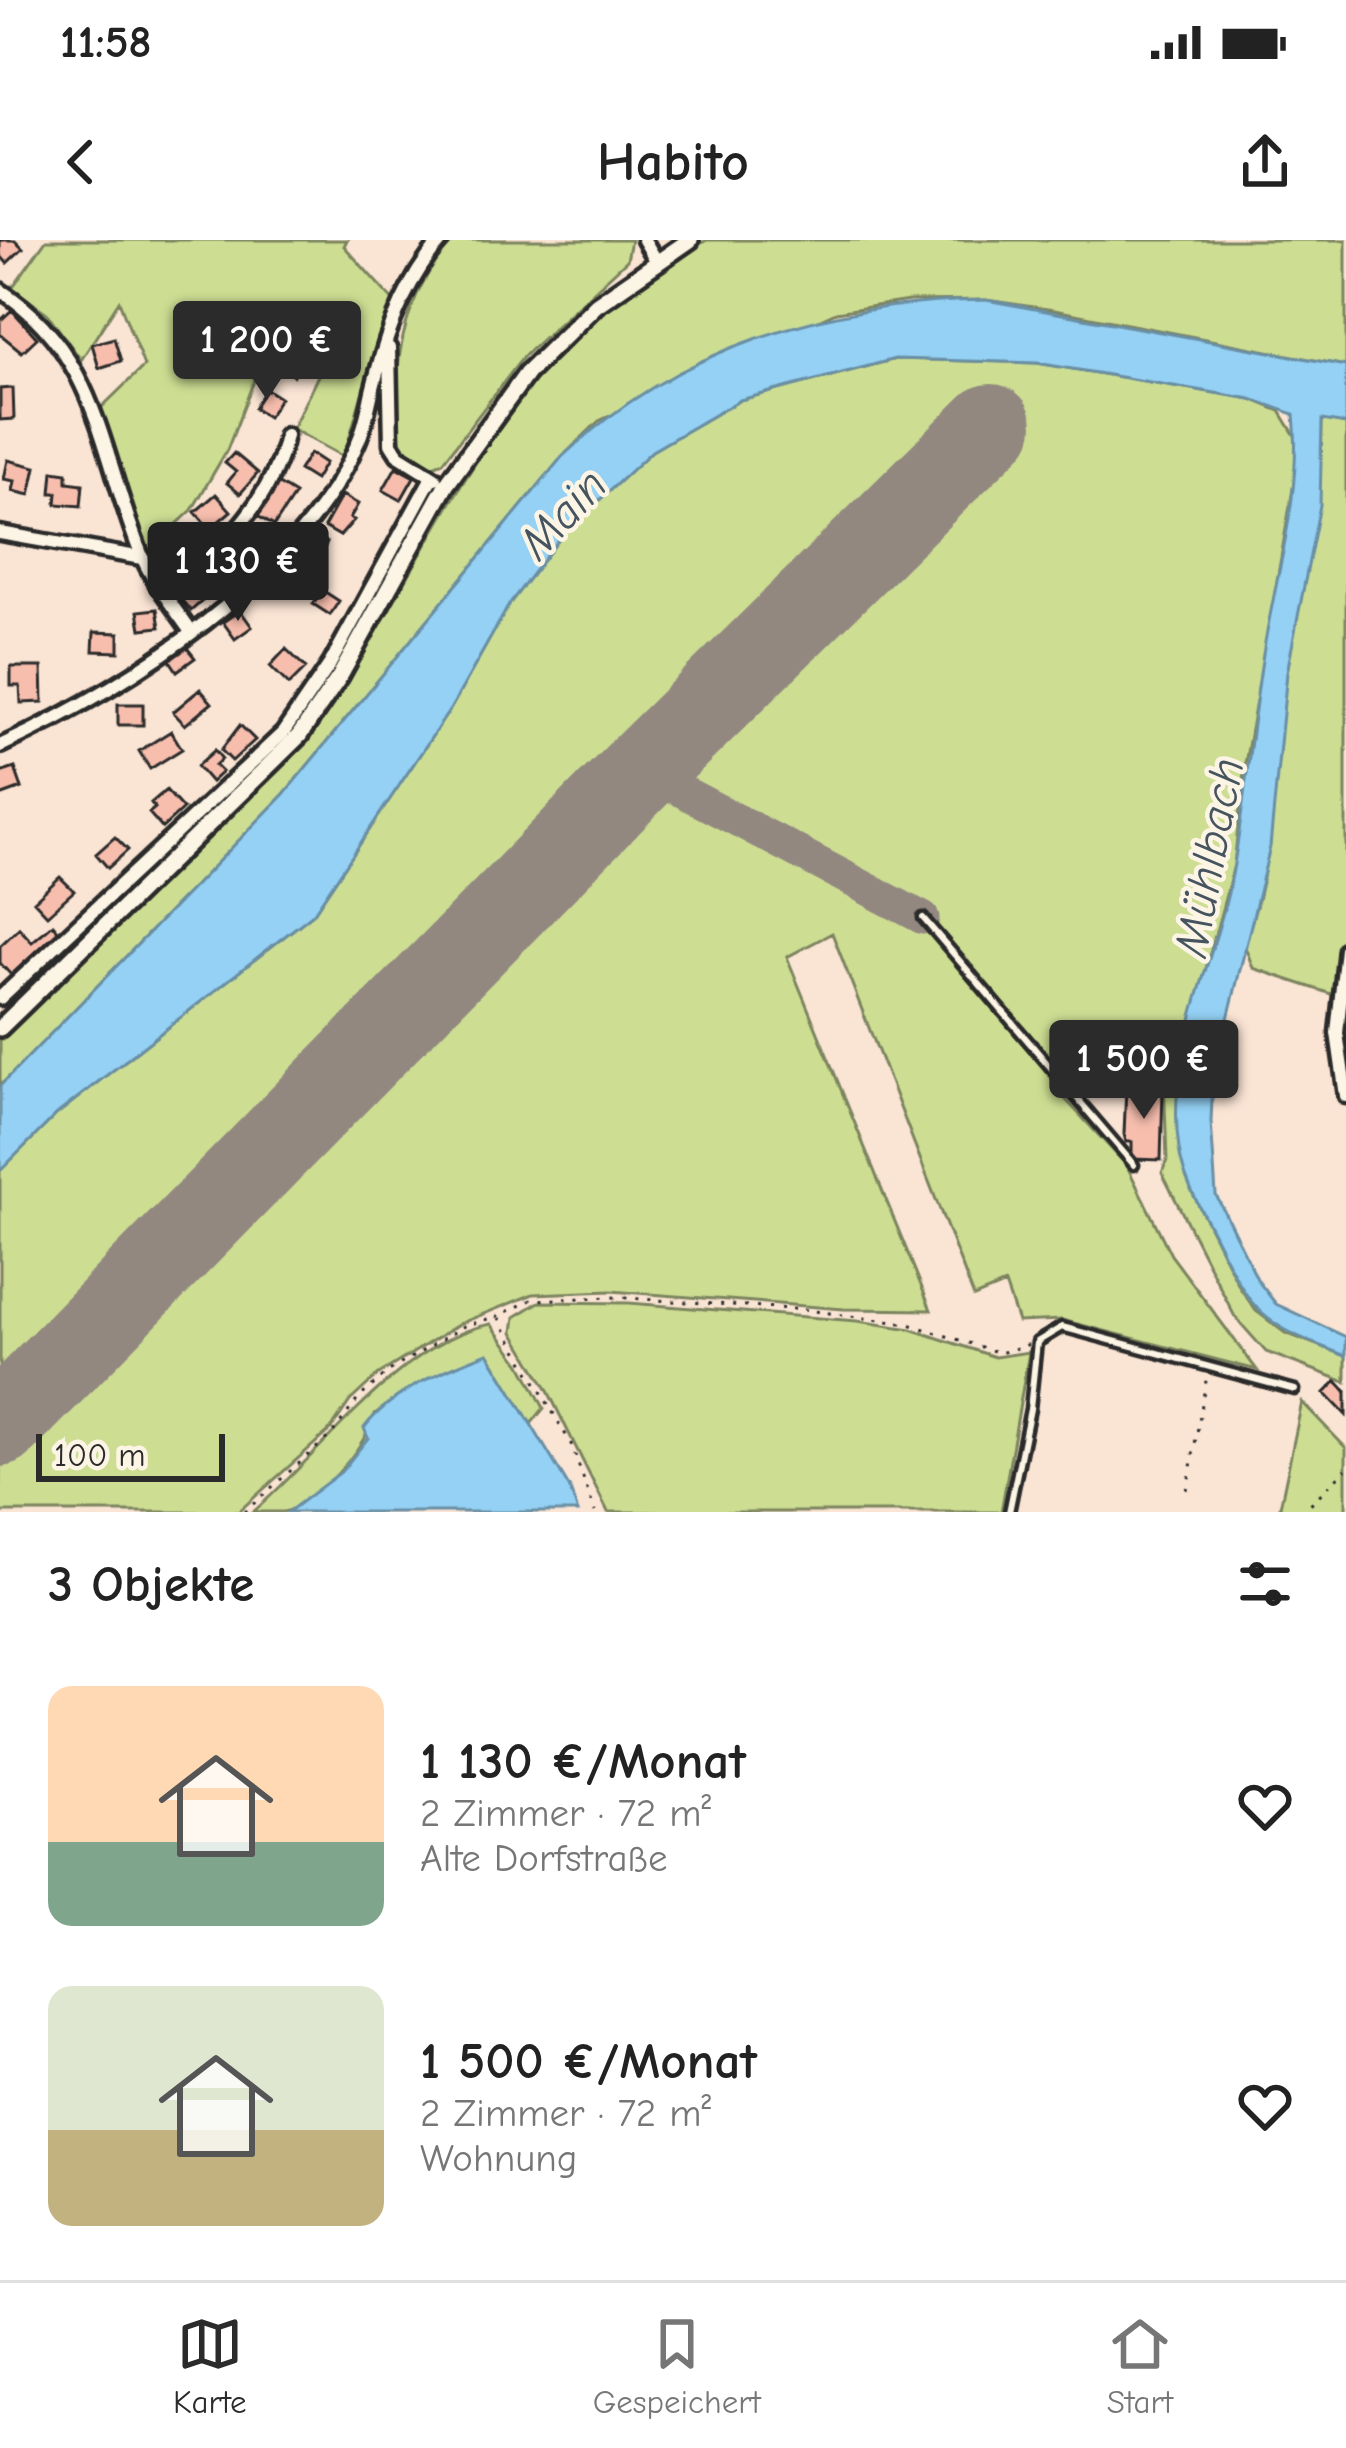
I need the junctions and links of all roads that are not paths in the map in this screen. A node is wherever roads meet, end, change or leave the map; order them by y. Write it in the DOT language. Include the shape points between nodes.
graph roads {
  1 [pos="442,240"];
  2 [pos="644,240"];
  3 [pos="690,240"];
  4 [pos="656,260"];
  5 [pos="0,290"];
  6 [pos="389,336"];
  7 [pos="286,435"];
  8 [pos="439,481"];
  9 [pos="0,533"];
  10 [pos="142,559"];
  11 [pos="168,598"];
  12 [pos="191,632"];
  13 [pos="0,746"];
  14 [pos="923,918"];
  15 [pos="1346,949"];
  16 [pos="0,998"];
  17 [pos="0,1028"];
  18 [pos="1346,1096"];
  19 [pos="1133,1165"];
  20 [pos="1295,1390"];
  21 [pos="1009,1512"];
  1 -- 6 [label="street"];
  2 -- 4 [label="street"];
  3 -- 4 [label="street"];
  4 -- 8 [label="street" via="527,373"];
  5 -- 10 [label="street" via="45,325 70,359"];
  6 -- 8 [label="street" via="391,444"];
  6 -- 12 [label="street" via="358,443 320,506 254,580"];
  7 -- 11 [label="street" via="274,476 248,514"];
  8 -- 16 [label="street" via="283,733"];
  8 -- 17 [label="street" via="340,676 299,736"];
  9 -- 10 [label="street"];
  10 -- 11 [label="street"];
  11 -- 12 [label="street"];
  12 -- 13 [label="street"];
  14 -- 19 [label="lane"];
  15 -- 18 [label="street" via="1337,1033"];
  20 -- 21 [label="lane" via="1062,1327 1037,1342"];
}
